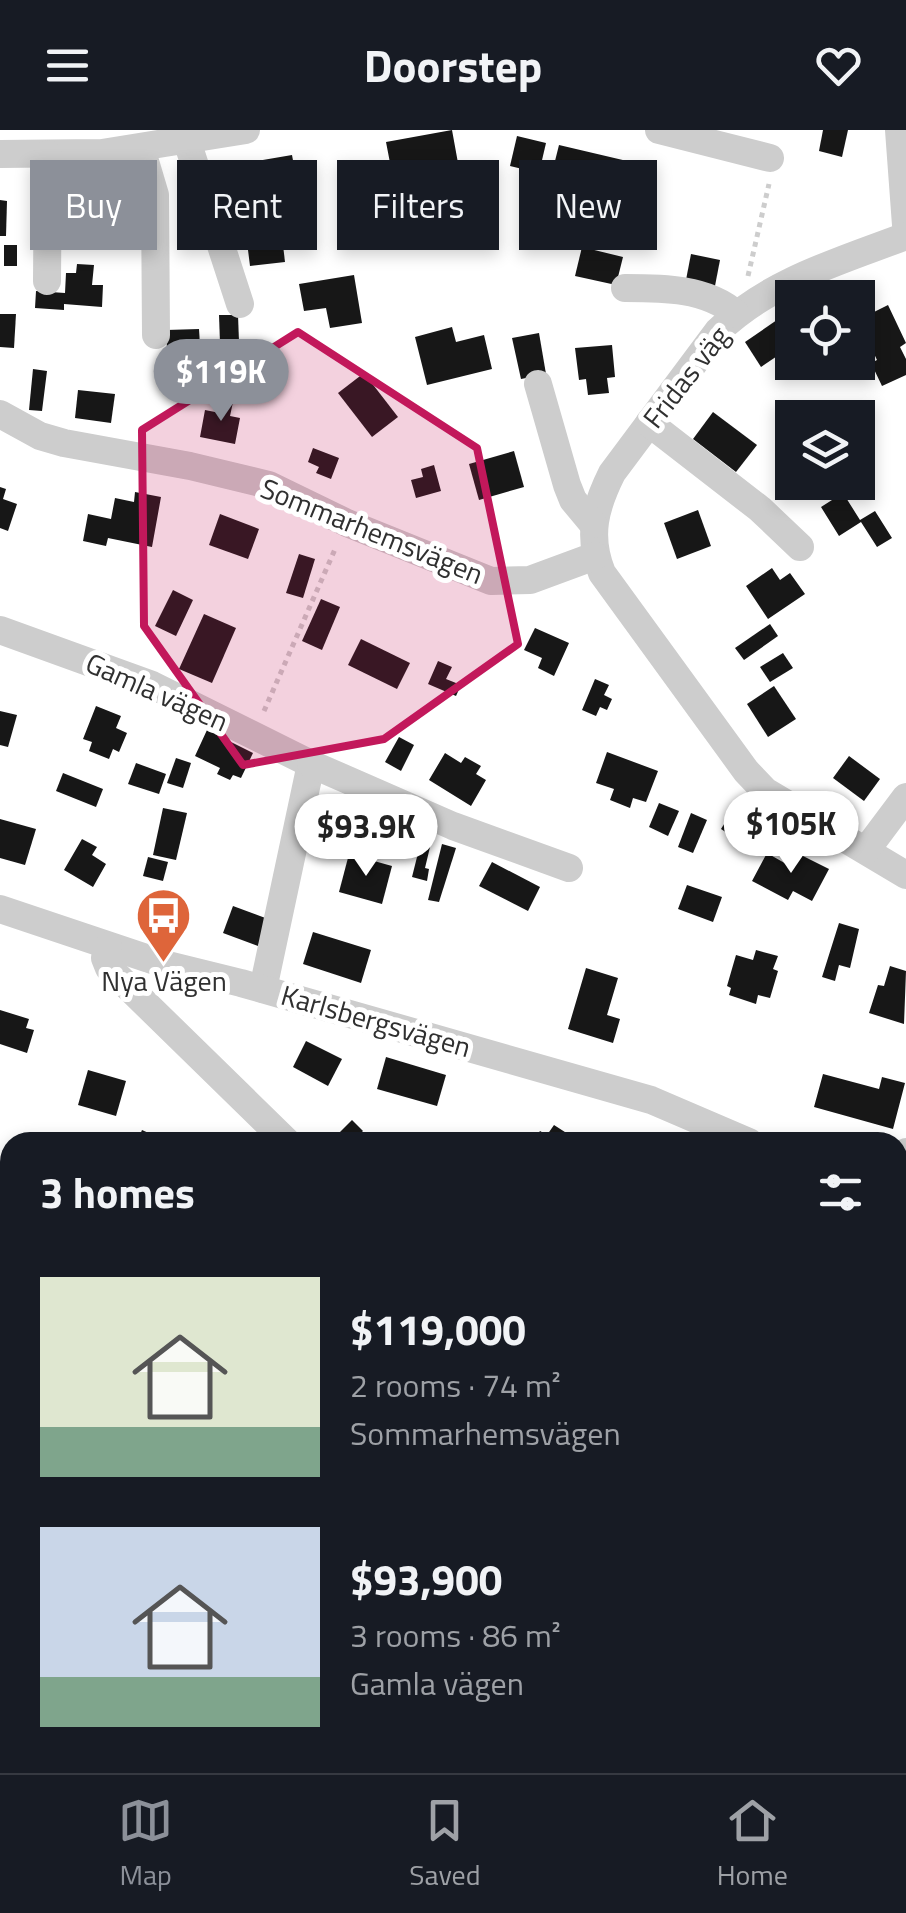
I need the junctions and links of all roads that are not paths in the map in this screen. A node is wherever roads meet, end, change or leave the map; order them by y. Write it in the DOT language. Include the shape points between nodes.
graph roads {
  1 [pos="246,130"];
  2 [pos="659,130"];
  3 [pos="899,130"];
  4 [pos="187,140"];
  5 [pos="141,148"];
  6 [pos="0,154"];
  7 [pos="48,154"];
  8 [pos="770,158"];
  9 [pos="906,225"];
  10 [pos="906,236"];
  11 [pos="47,280"];
  12 [pos="625,288"];
  13 [pos="240,304"];
  14 [pos="744,308"];
  15 [pos="156,335"];
  16 [pos="538,384"];
  17 [pos="0,414"];
  18 [pos="649,424"];
  19 [pos="593,524"];
  20 [pos="800,548"];
  21 [pos="595,556"];
  22 [pos="0,630"];
  23 [pos="310,764"];
  24 [pos="906,797"];
  25 [pos="867,850"];
  26 [pos="569,868"];
  27 [pos="906,875"];
  28 [pos="0,909"];
  29 [pos="108,946"];
  30 [pos="263,989"];
  31 [pos="277,1132"];
  32 [pos="725,1132"];
  1 -- 4 [label="street"];
  2 -- 8 [label="street"];
  3 -- 9 [label="street"];
  4 -- 5 [label="street"];
  4 -- 13 [label="street"];
  5 -- 7 [label="street"];
  5 -- 15 [label="street" via="154,195"];
  6 -- 7 [label="street"];
  7 -- 11 [label="street"];
  10 -- 14 [label="street, Fridas väg" via="786,282"];
  12 -- 14 [label="street" via="681,290"];
  14 -- 18 [label="street, Fridas väg"];
  16 -- 19 [label="street" via="567,486"];
  17 -- 21 [label="street, Sommarhemsvägen" via="64,444 269,485 491,581 530,580"];
  18 -- 19 [label="street, Fridas väg" via="612,473"];
  18 -- 20 [label="street"];
  19 -- 21 [label="street, Fridas väg"];
  21 -- 25 [label="street" via="746,772 784,805"];
  22 -- 23 [label="street, Gamla vägen" via="152,685"];
  23 -- 26 [label="street, Gamla vägen"];
  23 -- 30 [label="street"];
  24 -- 25 [label="street"];
  25 -- 27 [label="street"];
  28 -- 29 [label="street, Karlsbergsvägen"];
  29 -- 30 [label="street, Karlsbergsvägen"];
  29 -- 31 [label="street" via="110,968"];
  30 -- 32 [label="street, Karlsbergsvägen" via="650,1100"];
}
